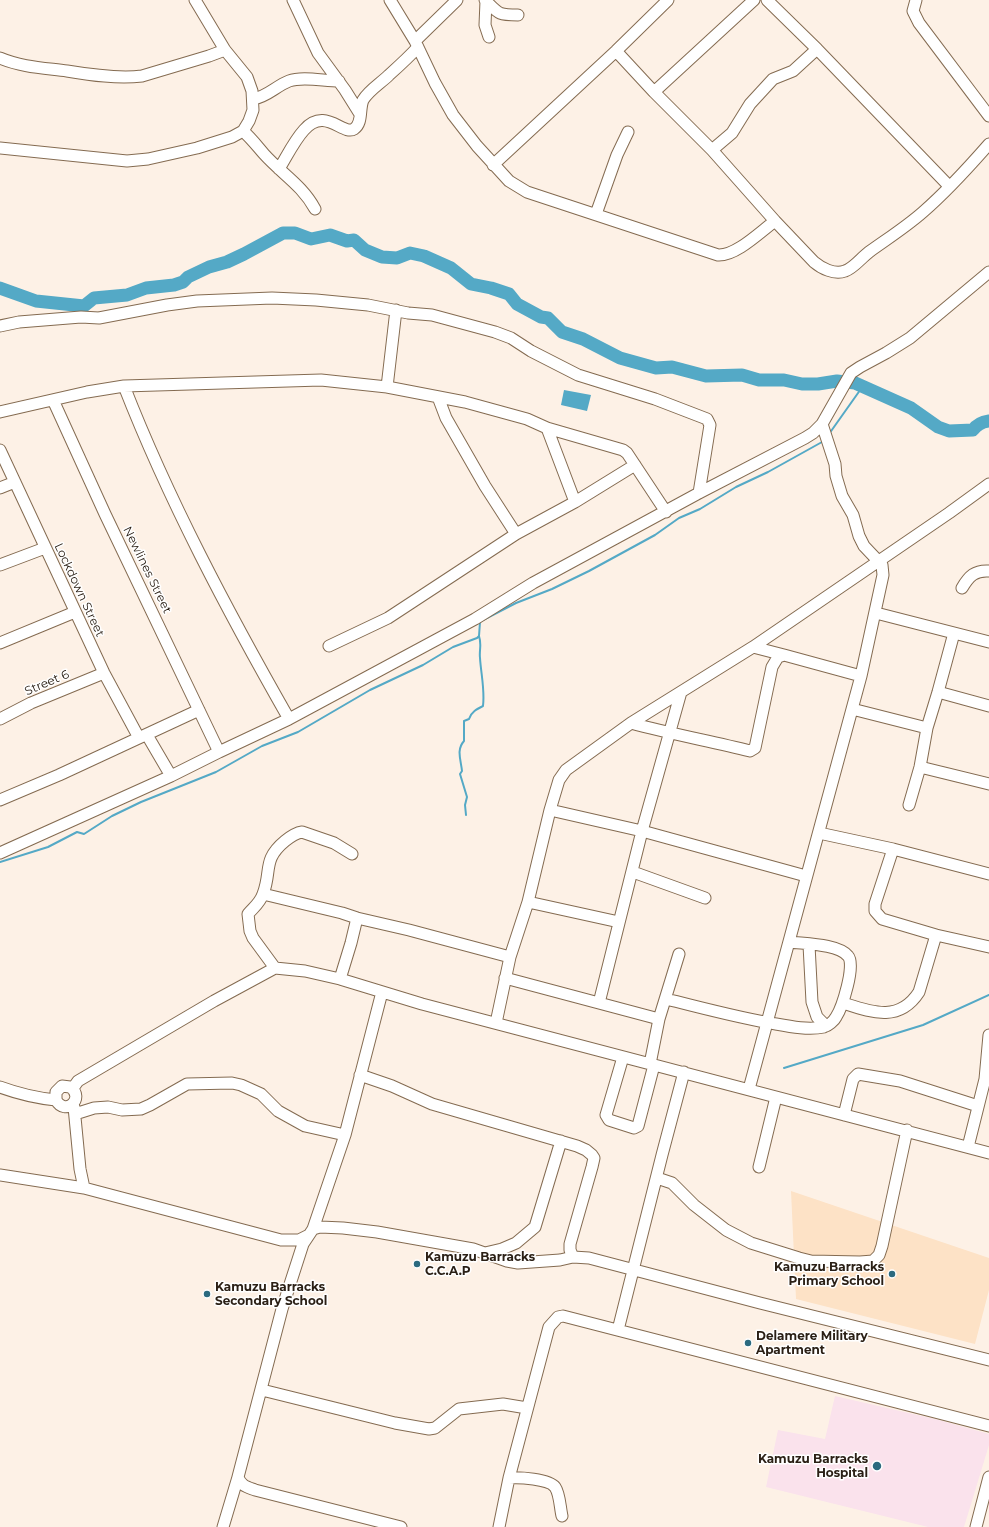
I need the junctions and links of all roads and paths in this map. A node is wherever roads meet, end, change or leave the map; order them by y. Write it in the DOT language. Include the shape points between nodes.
graph roads {
  1 [pos="195,0"];
  2 [pos="293,0"];
  3 [pos="390,0"];
  4 [pos="457,0"];
  5 [pos="486,0"];
  6 [pos="668,0"];
  7 [pos="754,0"];
  8 [pos="768,0"];
  9 [pos="916,0"];
  10 [pos="518,15"];
  11 [pos="489,37"];
  12 [pos="417,44"];
  13 [pos="817,49"];
  14 [pos="224,50"];
  15 [pos="616,51"];
  16 [pos="0,58"];
  17 [pos="339,82"];
  18 [pos="654,92"];
  19 [pos="253,99"];
  20 [pos="360,114"];
  21 [pos="989,116"];
  22 [pos="243,131"];
  23 [pos="628,132"];
  24 [pos="989,144"];
  25 [pos="0,148"];
  26 [pos="712,150"];
  27 [pos="493,165"];
  28 [pos="279,168"];
  29 [pos="949,186"];
  30 [pos="315,209"];
  31 [pos="596,214"];
  32 [pos="775,221"];
  33 [pos="989,272"];
  34 [pos="396,310"];
  35 [pos="0,326"];
  36 [pos="124,386"];
  37 [pos="387,387"];
  38 [pos="438,397"];
  39 [pos="53,400"];
  40 [pos="0,412"];
  41 [pos="822,424"];
  42 [pos="547,428"];
  43 [pos="0,450"];
  44 [pos="634,465"];
  45 [pos="15,482"];
  46 [pos="989,484"];
  47 [pos="0,488"];
  48 [pos="699,494"];
  49 [pos="575,502"];
  50 [pos="666,512"];
  51 [pos="516,534"];
  52 [pos="45,548"];
  53 [pos="878,560"];
  54 [pos="0,565"];
  55 [pos="989,571"];
  56 [pos="962,588"];
  57 [pos="75,612"];
  58 [pos="876,613"];
  59 [pos="954,633"];
  60 [pos="989,642"];
  61 [pos="0,643"];
  62 [pos="329,646"];
  63 [pos="753,647"];
  64 [pos="784,655"];
  65 [pos="104,673"];
  66 [pos="861,676"];
  67 [pos="680,692"];
  68 [pos="938,692"];
  69 [pos="989,706"];
  70 [pos="852,709"];
  71 [pos="199,710"];
  72 [pos="0,719"];
  73 [pos="289,720"];
  74 [pos="631,723"];
  75 [pos="927,728"];
  76 [pos="669,733"];
  77 [pos="143,736"];
  78 [pos="219,752"];
  79 [pos="920,767"];
  80 [pos="171,776"];
  81 [pos="989,784"];
  82 [pos="0,800"];
  83 [pos="909,805"];
  84 [pos="550,810"];
  85 [pos="642,831"];
  86 [pos="819,833"];
  87 [pos="893,849"];
  88 [pos="0,853"];
  89 [pos="352,854"];
  90 [pos="633,872"];
  91 [pos="989,874"];
  92 [pos="806,876"];
  93 [pos="263,894"];
  94 [pos="704,898"];
  95 [pos="528,902"];
  96 [pos="357,918"];
  97 [pos="619,922"];
  98 [pos="936,935"];
  99 [pos="790,942"];
  100 [pos="809,945"];
  101 [pos="989,947"];
  102 [pos="679,954"];
  103 [pos="510,957"];
  104 [pos="274,968"];
  105 [pos="505,978"];
  106 [pos="340,979"];
  107 [pos="382,992"];
  108 [pos="666,999"];
  109 [pos="599,1003"];
  110 [pos="843,1003"];
  111 [pos="659,1019"];
  112 [pos="496,1023"];
  113 [pos="767,1023"];
  114 [pos="826,1026"];
  115 [pos="989,1035"];
  116 [pos="624,1057"];
  117 [pos="652,1064"];
  118 [pos="684,1072"];
  119 [pos="360,1075"];
  120 [pos="987,1079"];
  121 [pos="0,1088"];
  122 [pos="72,1088"];
  123 [pos="749,1089"];
  124 [pos="776,1096"];
  125 [pos="56,1100"];
  126 [pos="978,1106"];
  127 [pos="74,1109"];
  128 [pos="844,1115"];
  129 [pos="907,1130"];
  130 [pos="345,1135"];
  131 [pos="561,1141"];
  132 [pos="968,1147"];
  133 [pos="989,1153"];
  134 [pos="759,1167"];
  135 [pos="0,1175"];
  136 [pos="657,1178"];
  137 [pos="84,1188"];
  138 [pos="310,1232"];
  139 [pos="485,1253"];
  140 [pos="573,1257"];
  141 [pos="633,1271"];
  142 [pos="618,1330"];
  143 [pos="989,1360"];
  144 [pos="262,1390"];
  145 [pos="527,1408"];
  146 [pos="989,1426"];
  147 [pos="238,1477"];
  148 [pos="989,1477"];
  149 [pos="509,1478"];
  150 [pos="562,1516"];
  151 [pos="222,1527"];
  152 [pos="401,1527"];
  153 [pos="499,1527"];
  154 [pos="976,1527"];
  1 -- 14 [label="street"];
  2 -- 17 [label="street" via="313,45"];
  3 -- 12 [label="street"];
  4 -- 12 [label="street"];
  5 -- 10 [label="street" via="502,15"];
  5 -- 11 [label="street" via="485,25"];
  6 -- 15 [label="street"];
  7 -- 18 [label="street"];
  8 -- 13 [label="street"];
  9 -- 21 [label="street" via="913,11 919,23"];
  12 -- 20 [label="street" via="370,91 363,100"];
  12 -- 27 [label="street" via="453,115"];
  13 -- 26 [label="street" via="794,71 773,79 750,104 732,133"];
  13 -- 29 [label="street"];
  14 -- 16 [label="street" via="130,78 29,66"];
  14 -- 19 [label="street" via="247,78"];
  15 -- 18 [label="street"];
  15 -- 27 [label="street"];
  17 -- 19 [label="street" via="299,79 289,81 261,98"];
  17 -- 20 [label="street"];
  18 -- 26 [label="street"];
  19 -- 22 [label="street" via="253,110"];
  20 -- 28 [label="street" via="356,128 352,130 331,121 320,120 313,123 304,129"];
  22 -- 25 [label="street" via="197,148 127,161"];
  22 -- 28 [label="street"];
  23 -- 31 [label="street"];
  24 -- 29 [label="street"];
  26 -- 32 [label="street"];
  27 -- 31 [label="street" via="517,188"];
  28 -- 30 [label="street" via="308,196"];
  29 -- 32 [label="street" via="923,212 845,271 834,272 818,266"];
  31 -- 32 [label="street" via="718,255 733,252"];
  33 -- 41 [label="street" via="910,338 851,373"];
  34 -- 35 [label="street" via="301,299 204,300 99,318 19,322"];
  34 -- 37 [label="street"];
  34 -- 48 [label="street" via="432,315 495,332 511,338 578,375 655,399 707,419 710,425"];
  36 -- 37 [label="street" via="321,380"];
  36 -- 39 [label="street"];
  36 -- 73 [label="street" via="143,436 171,495 245,642"];
  37 -- 38 [label="street"];
  38 -- 42 [label="street" via="527,419"];
  38 -- 51 [label="street" via="450,425"];
  39 -- 40 [label="street"];
  39 -- 71 [label="street, Newlines Street"];
  41 -- 48 [label="street" via="813,434"];
  41 -- 53 [label="street" via="842,496 853,515 864,546"];
  42 -- 44 [label="street" via="623,450"];
  42 -- 49 [label="street"];
  43 -- 45 [label="street, Lockdown Street"];
  44 -- 49 [label="street"];
  44 -- 50 [label="street"];
  45 -- 47 [label="street"];
  45 -- 52 [label="street, Lockdown Street"];
  46 -- 53 [label="street" via="949,514"];
  48 -- 50 [label="street"];
  49 -- 51 [label="street"];
  50 -- 73 [label="street" via="533,583 476,619"];
  51 -- 62 [label="street" via="388,618"];
  52 -- 54 [label="street"];
  52 -- 57 [label="street, Lockdown Street"];
  53 -- 58 [label="street" via="883,570"];
  53 -- 63 [label="street"];
  55 -- 56 [label="street" via="973,574"];
  57 -- 61 [label="street"];
  57 -- 65 [label="street, Lockdown Street"];
  58 -- 59 [label="street"];
  58 -- 66 [label="street"];
  59 -- 60 [label="street"];
  59 -- 68 [label="street"];
  63 -- 64 [label="street"];
  63 -- 67 [label="street"];
  64 -- 66 [label="street"];
  64 -- 76 [label="street" via="778,657 772,667 753,750"];
  65 -- 72 [label="street, Street 6" via="31,703"];
  65 -- 77 [label="street, Lockdown Street"];
  66 -- 70 [label="street"];
  67 -- 74 [label="street"];
  67 -- 76 [label="street"];
  68 -- 69 [label="street"];
  68 -- 75 [label="street"];
  70 -- 75 [label="street"];
  70 -- 86 [label="street"];
  71 -- 77 [label="street"];
  71 -- 78 [label="street, Newlines Street"];
  73 -- 78 [label="street"];
  74 -- 76 [label="street"];
  74 -- 84 [label="street" via="566,770 559,780"];
  75 -- 79 [label="street"];
  76 -- 85 [label="street"];
  77 -- 80 [label="street, Lockdown Street"];
  77 -- 82 [label="street"];
  78 -- 80 [label="street"];
  79 -- 81 [label="street"];
  79 -- 83 [label="street"];
  80 -- 88 [label="street"];
  84 -- 85 [label="street"];
  84 -- 95 [label="street"];
  85 -- 90 [label="street"];
  85 -- 92 [label="street"];
  86 -- 87 [label="street"];
  86 -- 92 [label="street"];
  87 -- 91 [label="street"];
  87 -- 98 [label="street" via="875,911 882,919"];
  89 -- 93 [label="street" via="334,843 302,832 297,833 273,853"];
  90 -- 94 [label="street"];
  90 -- 97 [label="street"];
  92 -- 99 [label="street"];
  93 -- 96 [label="street"];
  93 -- 104 [label="street" via="258,906 248,914 250,930"];
  95 -- 97 [label="street"];
  95 -- 103 [label="street"];
  96 -- 103 [label="street"];
  96 -- 106 [label="street"];
  97 -- 109 [label="street"];
  98 -- 101 [label="street"];
  98 -- 110 [label="street" via="919,992 905,1006 893,1012 880,1013"];
  99 -- 100 [label="street"];
  99 -- 113 [label="street"];
  100 -- 110 [label="street" via="826,946 848,956 851,963"];
  100 -- 114 [label="street" via="812,1002 817,1017"];
  102 -- 108 [label="street"];
  103 -- 105 [label="street"];
  104 -- 106 [label="street" via="305,971"];
  104 -- 122 [label="street" via="159,1032 78,1081"];
  105 -- 109 [label="street"];
  105 -- 112 [label="street"];
  106 -- 107 [label="street"];
  107 -- 112 [label="street"];
  107 -- 119 [label="street"];
  108 -- 111 [label="street"];
  108 -- 113 [label="street"];
  109 -- 111 [label="street"];
  110 -- 114 [label="street" via="836,1018"];
  111 -- 117 [label="street"];
  112 -- 116 [label="street"];
  113 -- 114 [label="street" via="810,1028"];
  113 -- 123 [label="street"];
  115 -- 120 [label="street"];
  116 -- 117 [label="street"];
  116 -- 117 [label="street" via="606,1118 634,1128 638,1126"];
  117 -- 118 [label="street"];
  118 -- 123 [label="street"];
  118 -- 136 [label="street"];
  119 -- 130 [label="street"];
  119 -- 131 [label="street" via="432,1104"];
  120 -- 126 [label="street"];
  121 -- 125 [label="street" via="30,1097"];
  122 -- 125 [label="street" via="60,1088 55,1094"];
  122 -- 127 [label="street" via="76,1096"];
  123 -- 124 [label="street"];
  124 -- 128 [label="street"];
  124 -- 134 [label="street"];
  125 -- 127 [label="street" via="64,1107"];
  126 -- 128 [label="street" via="900,1081 858,1074 854,1079"];
  126 -- 132 [label="street"];
  127 -- 130 [label="street" via="140,1109 187,1084 232,1083 261,1094 278,1111 305,1126"];
  127 -- 137 [label="street"];
  128 -- 129 [label="street"];
  129 -- 132 [label="street"];
  129 -- 136 [label="street" via="882,1246 873,1261 811,1261 751,1243 726,1230 672,1184"];
  130 -- 138 [label="street"];
  131 -- 139 [label="street" via="535,1227 516,1243"];
  131 -- 140 [label="street" via="586,1150 594,1158 570,1244"];
  132 -- 133 [label="street"];
  135 -- 137 [label="street"];
  136 -- 141 [label="street"];
  137 -- 138 [label="street" via="281,1240 299,1240"];
  138 -- 139 [label="street" via="330,1227 360,1229"];
  138 -- 144 [label="street" via="302,1244 282,1309"];
  139 -- 140 [label="street" via="507,1261 523,1263"];
  140 -- 141 [label="street" via="588,1258"];
  141 -- 142 [label="street"];
  141 -- 143 [label="street"];
  142 -- 145 [label="street" via="563,1316 558,1317 549,1327"];
  142 -- 146 [label="street"];
  144 -- 145 [label="street" via="429,1429 435,1428 459,1409 503,1404"];
  144 -- 147 [label="street"];
  145 -- 149 [label="street"];
  147 -- 151 [label="street"];
  147 -- 152 [label="street" via="244,1486 255,1490"];
  148 -- 154 [label="street"];
  149 -- 150 [label="street" via="523,1478 554,1486"];
  149 -- 153 [label="street"];
}
